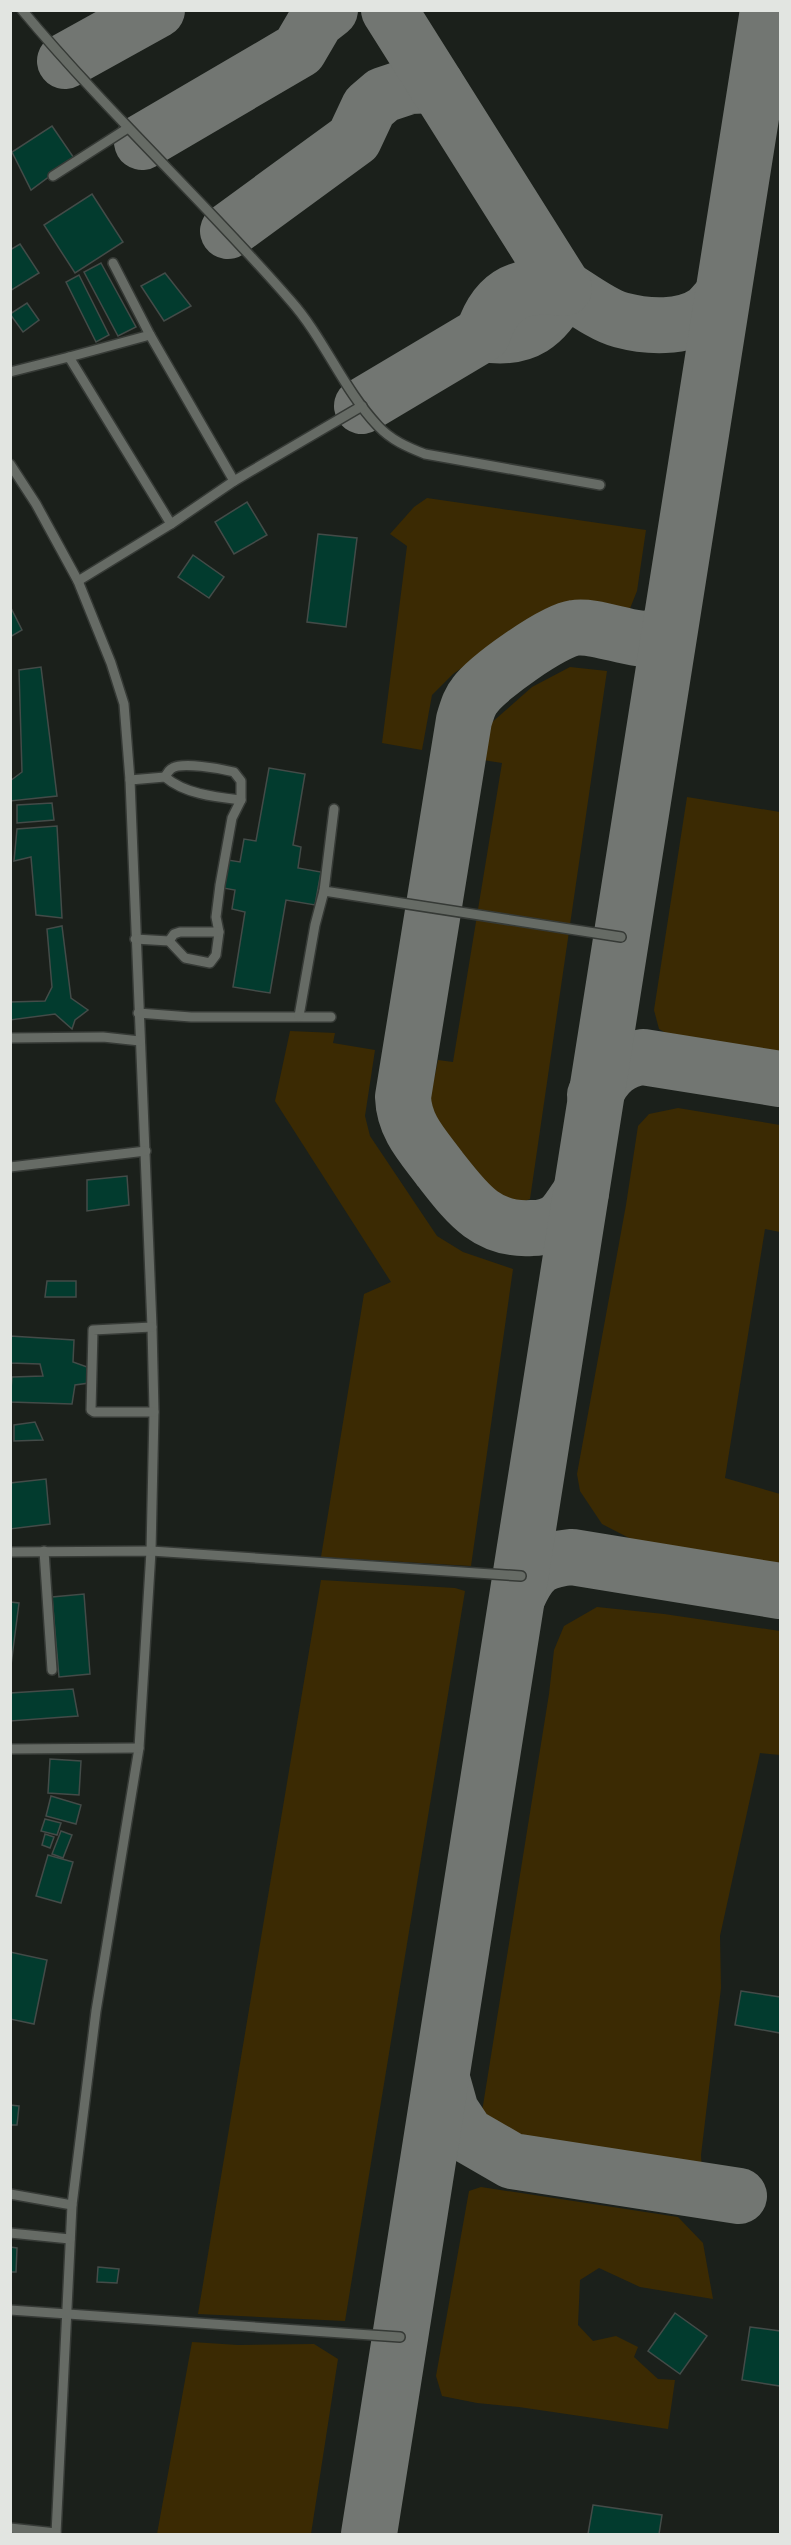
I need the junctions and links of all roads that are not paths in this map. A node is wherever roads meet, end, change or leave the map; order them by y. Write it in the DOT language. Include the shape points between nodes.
graph roads {
  1 [pos="22,10"];
  2 [pos="128,128"];
  3 [pos="53,176"];
  4 [pos="113,263"];
  5 [pos="150,335"];
  6 [pos="69,357"];
  7 [pos="10,372"];
  8 [pos="362,406"];
  9 [pos="10,464"];
  10 [pos="234,481"];
  11 [pos="600,485"];
  12 [pos="171,524"];
  13 [pos="78,581"];
  14 [pos="165,777"];
  15 [pos="130,780"];
  16 [pos="241,800"];
  17 [pos="334,809"];
  18 [pos="324,891"];
  19 [pos="219,932"];
  20 [pos="621,937"];
  21 [pos="135,939"];
  22 [pos="169,941"];
  23 [pos="138,1013"];
  24 [pos="299,1016"];
  25 [pos="332,1017"];
  26 [pos="10,1038"];
  27 [pos="140,1041"];
  28 [pos="146,1151"];
  29 [pos="10,1167"];
  30 [pos="152,1327"];
  31 [pos="154,1413"];
  32 [pos="10,1551"];
  33 [pos="44,1551"];
  34 [pos="151,1551"];
  35 [pos="521,1576"];
  36 [pos="52,1670"];
  37 [pos="139,1748"];
  38 [pos="10,1749"];
  39 [pos="10,2194"];
  40 [pos="72,2205"];
  41 [pos="10,2233"];
  42 [pos="70,2239"];
  43 [pos="10,2310"];
  44 [pos="65,2315"];
  45 [pos="400,2337"];
  46 [pos="10,2528"];
  47 [pos="56,2534"];
  1 -- 2 [label="lane"];
  2 -- 3 [label="lane"];
  2 -- 8 [label="lane" via="292,302"];
  4 -- 5 [label="lane"];
  5 -- 6 [label="lane"];
  5 -- 10 [label="lane"];
  6 -- 7 [label="lane"];
  6 -- 12 [label="lane"];
  8 -- 10 [label="lane"];
  8 -- 11 [label="lane" via="379,428 400,444 425,453"];
  9 -- 13 [label="lane"];
  10 -- 12 [label="lane"];
  12 -- 13 [label="lane"];
  13 -- 15 [label="lane" via="123,704"];
  14 -- 15 [label="lane"];
  14 -- 16 [label="lane" via="189,790"];
  14 -- 16 [label="lane" via="177,766 234,772 241,781"];
  15 -- 21 [label="lane"];
  16 -- 19 [label="lane" via="232,818 220,885 216,917"];
  17 -- 18 [label="lane"];
  18 -- 20 [label="lane"];
  18 -- 24 [label="lane"];
  19 -- 22 [label="lane" via="180,932"];
  19 -- 22 [label="lane" via="216,955 210,963 185,958"];
  21 -- 22 [label="lane"];
  21 -- 23 [label="lane"];
  23 -- 24 [label="lane" via="191,1017"];
  23 -- 27 [label="lane"];
  24 -- 25 [label="lane"];
  26 -- 27 [label="lane" via="103,1037"];
  27 -- 28 [label="lane"];
  28 -- 29 [label="lane"];
  28 -- 30 [label="lane"];
  30 -- 31 [label="lane"];
  30 -- 31 [label="lane" via="93,1330 91,1410"];
  31 -- 34 [label="lane"];
  32 -- 33 [label="lane"];
  33 -- 34 [label="lane"];
  33 -- 36 [label="lane"];
  34 -- 35 [label="lane"];
  34 -- 37 [label="lane"];
  37 -- 38 [label="lane"];
  37 -- 40 [label="lane" via="96,2011"];
  39 -- 40 [label="lane"];
  40 -- 42 [label="lane"];
  41 -- 42 [label="lane"];
  42 -- 44 [label="lane"];
  43 -- 44 [label="lane"];
  44 -- 45 [label="lane"];
  44 -- 47 [label="lane"];
  46 -- 47 [label="lane"];
}
